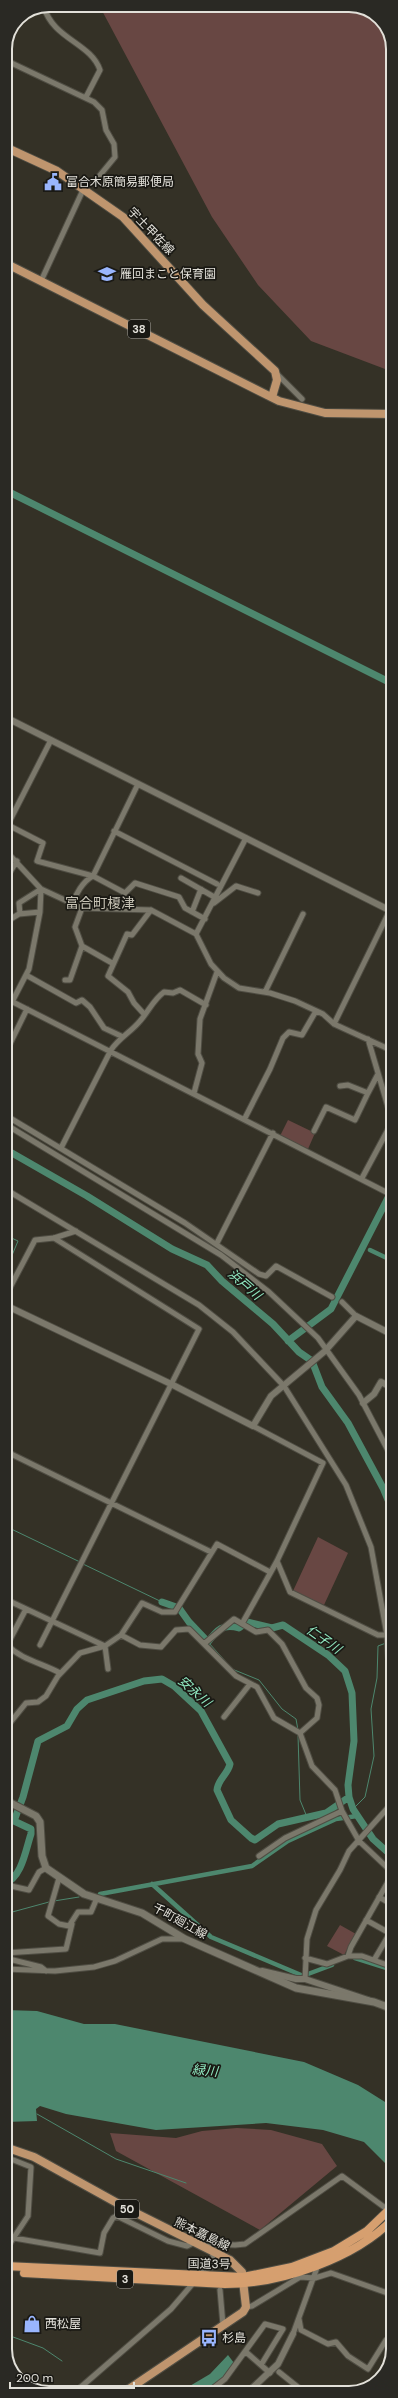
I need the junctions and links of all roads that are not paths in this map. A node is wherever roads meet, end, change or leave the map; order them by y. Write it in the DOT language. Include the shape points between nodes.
graph roads {
  1 [pos="46,12"];
  2 [pos="12,63"];
  3 [pos="86,97"];
  4 [pos="12,150"];
  5 [pos="82,189"];
  6 [pos="12,266"];
  7 [pos="41,281"];
  8 [pos="277,374"];
  9 [pos="272,397"];
  10 [pos="302,399"];
  11 [pos="386,414"];
  12 [pos="12,720"];
  13 [pos="51,740"];
  14 [pos="138,784"];
  15 [pos="12,818"];
  16 [pos="12,830"];
  17 [pos="114,831"];
  18 [pos="246,838"];
  19 [pos="12,856"];
  20 [pos="17,861"];
  21 [pos="12,869"];
  22 [pos="93,876"];
  23 [pos="181,878"];
  24 [pos="217,884"];
  25 [pos="40,889"];
  26 [pos="201,889"];
  27 [pos="258,893"];
  28 [pos="216,898"];
  29 [pos="72,905"];
  30 [pos="212,905"];
  31 [pos="82,908"];
  32 [pos="386,908"];
  33 [pos="151,910"];
  34 [pos="40,912"];
  35 [pos="192,912"];
  36 [pos="20,914"];
  37 [pos="303,914"];
  38 [pos="12,918"];
  39 [pos="205,919"];
  40 [pos="386,921"];
  41 [pos="196,934"];
  42 [pos="82,946"];
  43 [pos="112,963"];
  44 [pos="217,972"];
  45 [pos="26,975"];
  46 [pos="65,980"];
  47 [pos="265,992"];
  48 [pos="12,1002"];
  49 [pos="206,1005"];
  50 [pos="28,1009"];
  51 [pos="316,1011"];
  52 [pos="144,1014"];
  53 [pos="334,1024"];
  54 [pos="121,1036"];
  55 [pos="368,1039"];
  56 [pos="12,1040"];
  57 [pos="386,1048"];
  58 [pos="111,1050"];
  59 [pos="378,1074"];
  60 [pos="340,1086"];
  61 [pos="194,1093"];
  62 [pos="368,1093"];
  63 [pos="386,1100"];
  64 [pos="244,1118"];
  65 [pos="12,1119"];
  66 [pos="12,1128"];
  67 [pos="314,1131"];
  68 [pos="274,1133"];
  69 [pos="386,1133"];
  70 [pos="61,1148"];
  71 [pos="362,1178"];
  72 [pos="386,1192"];
  73 [pos="12,1193"];
  74 [pos="76,1230"];
  75 [pos="54,1238"];
  76 [pos="217,1243"];
  77 [pos="12,1284"];
  78 [pos="332,1297"];
  79 [pos="342,1302"];
  80 [pos="12,1308"];
  81 [pos="356,1316"];
  82 [pos="386,1331"];
  83 [pos="325,1351"];
  84 [pos="171,1384"];
  85 [pos="386,1384"];
  86 [pos="284,1386"];
  87 [pos="363,1403"];
  88 [pos="253,1426"];
  89 [pos="386,1447"];
  90 [pos="12,1454"];
  91 [pos="112,1502"];
  92 [pos="211,1552"];
  93 [pos="276,1561"];
  94 [pos="270,1572"];
  95 [pos="12,1602"];
  96 [pos="26,1609"];
  97 [pos="53,1622"];
  98 [pos="243,1622"];
  99 [pos="122,1635"];
  100 [pos="386,1635"];
  101 [pos="12,1636"];
  102 [pos="204,1643"];
  103 [pos="40,1645"];
  104 [pos="105,1646"];
  105 [pos="12,1649"];
  106 [pos="108,1669"];
  107 [pos="60,1673"];
  108 [pos="250,1684"];
  109 [pos="224,1717"];
  110 [pos="12,1719"];
  111 [pos="300,1733"];
  112 [pos="12,1804"];
  113 [pos="386,1810"];
  114 [pos="342,1811"];
  115 [pos="359,1841"];
  116 [pos="259,1856"];
  117 [pos="384,1864"];
  118 [pos="46,1868"];
  119 [pos="59,1878"];
  120 [pos="386,1885"];
  121 [pos="12,1886"];
  122 [pos="379,1897"];
  123 [pos="97,1898"];
  124 [pos="386,1901"];
  125 [pos="366,1920"];
  126 [pos="72,1924"];
  127 [pos="386,1931"];
  128 [pos="185,1939"];
  129 [pos="386,1942"];
  130 [pos="12,1953"];
  131 [pos="348,1956"];
  132 [pos="305,1958"];
  133 [pos="12,1960"];
  134 [pos="374,1960"];
  135 [pos="386,1964"];
  136 [pos="12,1969"];
  137 [pos="253,1969"];
  138 [pos="46,1971"];
  139 [pos="305,1978"];
  140 [pos="374,2002"];
  141 [pos="386,2006"];
  142 [pos="12,2149"];
  143 [pos="12,2159"];
  144 [pos="384,2207"];
  145 [pos="386,2213"];
  146 [pos="386,2224"];
  147 [pos="14,2238"];
  148 [pos="193,2243"];
  149 [pos="213,2252"];
  150 [pos="318,2265"];
  151 [pos="12,2266"];
  152 [pos="12,2272"];
  153 [pos="315,2278"];
  154 [pos="196,2279"];
  155 [pos="244,2281"];
  156 [pos="220,2290"];
  157 [pos="386,2293"];
  158 [pos="246,2307"];
  159 [pos="299,2319"];
  160 [pos="223,2325"];
  161 [pos="293,2334"];
  162 [pos="386,2340"];
  163 [pos="246,2352"];
  164 [pos="261,2365"];
  165 [pos="279,2372"];
  166 [pos="270,2373"];
  167 [pos="82,2386"];
  168 [pos="133,2386"];
  169 [pos="216,2386"];
  170 [pos="255,2386"];
  171 [pos="296,2386"];
  1 -- 3 [label="street" via="62,34 97,61 100,70"];
  2 -- 3 [label="street"];
  3 -- 5 [label="street" via="102,110 106,130 114,144 115,157 96,180"];
  4 -- 5 [label="main road, 宇土甲佐線" via="57,172"];
  5 -- 7 [label="street"];
  5 -- 8 [label="main road, 宇土甲佐線" via="123,217 203,304"];
  6 -- 7 [label="main road, 38"];
  7 -- 9 [label="main road, 38"];
  8 -- 9 [label="main road"];
  8 -- 10 [label="street"];
  9 -- 11 [label="main road, 38" via="290,405 325,413"];
  12 -- 13 [label="street"];
  13 -- 14 [label="street"];
  13 -- 15 [label="street"];
  14 -- 17 [label="street"];
  14 -- 18 [label="street"];
  16 -- 22 [label="street" via="44,843 37,861"];
  17 -- 22 [label="street"];
  17 -- 24 [label="street"];
  18 -- 28 [label="street"];
  18 -- 32 [label="street"];
  19 -- 20 [label="street"];
  20 -- 21 [label="street"];
  20 -- 25 [label="street"];
  22 -- 29 [label="street" via="77,893"];
  22 -- 35 [label="street" via="125,892 135,883 179,897 185,908"];
  23 -- 26 [label="street"];
  25 -- 29 [label="street"];
  25 -- 34 [label="street"];
  25 -- 36 [label="street" via="19,903"];
  26 -- 28 [label="street"];
  26 -- 35 [label="street"];
  27 -- 30 [label="street" via="236,886"];
  28 -- 30 [label="street"];
  29 -- 31 [label="street"];
  30 -- 39 [label="street"];
  31 -- 33 [label="street"];
  31 -- 42 [label="street" via="75,927"];
  33 -- 41 [label="street"];
  33 -- 43 [label="street" via="132,935 126,934"];
  34 -- 36 [label="street"];
  34 -- 45 [label="street"];
  35 -- 39 [label="street"];
  36 -- 38 [label="street"];
  37 -- 47 [label="street"];
  39 -- 41 [label="street"];
  40 -- 53 [label="street"];
  41 -- 44 [label="street" via="204,954"];
  42 -- 43 [label="street"];
  42 -- 46 [label="street" via="70,980"];
  43 -- 52 [label="street" via="108,976 128,992"];
  44 -- 47 [label="street" via="239,988"];
  44 -- 49 [label="street"];
  45 -- 48 [label="street"];
  45 -- 54 [label="street" via="76,1003 82,1000 104,1028"];
  47 -- 51 [label="street" via="282,996"];
  48 -- 50 [label="street"];
  49 -- 52 [label="street" via="180,990 173,993 164,992 154,1000"];
  49 -- 61 [label="street" via="200,1019 198,1054 202,1063"];
  50 -- 56 [label="street"];
  50 -- 58 [label="street"];
  51 -- 53 [label="street"];
  51 -- 64 [label="street" via="302,1035 290,1032 283,1038"];
  52 -- 54 [label="street" via="139,1022"];
  53 -- 55 [label="street"];
  54 -- 58 [label="street"];
  55 -- 57 [label="street"];
  55 -- 59 [label="street"];
  58 -- 61 [label="street"];
  58 -- 70 [label="street"];
  59 -- 62 [label="street"];
  59 -- 63 [label="street"];
  60 -- 62 [label="street" via="348,1085"];
  61 -- 64 [label="street"];
  62 -- 67 [label="street" via="355,1120 326,1108"];
  64 -- 68 [label="street"];
  65 -- 70 [label="street"];
  66 -- 83 [label="street" via="221,1255 279,1301 317,1336"];
  68 -- 71 [label="street"];
  68 -- 76 [label="street"];
  69 -- 71 [label="street"];
  70 -- 76 [label="street"];
  71 -- 72 [label="street"];
  73 -- 74 [label="street"];
  74 -- 75 [label="street"];
  74 -- 86 [label="street" via="169,1286 222,1322 250,1348"];
  75 -- 77 [label="street" via="35,1240"];
  75 -- 84 [label="street" via="200,1329"];
  76 -- 78 [label="street" via="259,1274 266,1276 276,1266"];
  79 -- 81 [label="street"];
  80 -- 84 [label="street"];
  81 -- 82 [label="street"];
  81 -- 83 [label="street"];
  83 -- 86 [label="street"];
  83 -- 87 [label="street"];
  84 -- 88 [label="street"];
  84 -- 91 [label="street"];
  85 -- 87 [label="street" via="382,1382 374,1394"];
  86 -- 88 [label="street" via="268,1399"];
  86 -- 100 [label="street" via="346,1485 371,1547"];
  87 -- 89 [label="street"];
  88 -- 93 [label="street" via="323,1462"];
  90 -- 91 [label="street"];
  91 -- 92 [label="street"];
  91 -- 97 [label="street"];
  92 -- 94 [label="street" via="217,1544"];
  92 -- 99 [label="street" via="175,1612 162,1612 142,1603"];
  93 -- 94 [label="street"];
  93 -- 100 [label="street" via="290,1592 378,1635"];
  94 -- 98 [label="street"];
  95 -- 96 [label="street"];
  96 -- 97 [label="street"];
  96 -- 101 [label="street"];
  97 -- 103 [label="street"];
  97 -- 104 [label="street"];
  98 -- 102 [label="street" via="234,1619"];
  98 -- 111 [label="street" via="256,1632 268,1630 278,1638 306,1688 317,1698 317,1718"];
  99 -- 102 [label="street" via="140,1645 160,1647 176,1630 182,1628 189,1629"];
  99 -- 104 [label="street"];
  102 -- 108 [label="street" via="236,1676"];
  104 -- 106 [label="street"];
  104 -- 107 [label="street" via="80,1653"];
  105 -- 107 [label="street" via="22,1658 43,1664"];
  107 -- 110 [label="street" via="46,1696 38,1702 26,1703"];
  108 -- 109 [label="street"];
  108 -- 111 [label="street" via="257,1687 274,1718"];
  111 -- 114 [label="street" via="312,1766 335,1790"];
  112 -- 118 [label="main road" via="36,1816 40,1822 42,1856"];
  113 -- 115 [label="street"];
  114 -- 115 [label="street"];
  114 -- 116 [label="street" via="285,1838"];
  115 -- 117 [label="street"];
  115 -- 132 [label="street" via="344,1858 340,1870 316,1910 307,1939"];
  118 -- 119 [label="main road, 千町廻江線"];
  118 -- 121 [label="street" via="39,1872 29,1890"];
  119 -- 123 [label="main road, 千町廻江線"];
  119 -- 126 [label="street" via="48,1916 59,1924"];
  120 -- 122 [label="street"];
  122 -- 124 [label="street"];
  122 -- 125 [label="street"];
  123 -- 126 [label="street" via="91,1912 78,1912"];
  123 -- 128 [label="main road, 千町廻江線" via="142,1913"];
  125 -- 127 [label="street"];
  125 -- 131 [label="street"];
  126 -- 130 [label="street" via="66,1949"];
  128 -- 137 [label="main road, 千町廻江線"];
  128 -- 138 [label="street" via="162,1939 115,1961 94,1967"];
  129 -- 134 [label="street"];
  131 -- 132 [label="street" via="327,1964"];
  131 -- 134 [label="street" via="362,1956"];
  132 -- 139 [label="street"];
  133 -- 138 [label="street" via="41,1967"];
  134 -- 135 [label="street"];
  136 -- 138 [label="street"];
  137 -- 139 [label="street" via="296,1979"];
  137 -- 140 [label="main road, 千町廻江線" via="296,1988"];
  139 -- 140 [label="street"];
  140 -- 141 [label="main road, 千町廻江線"];
  142 -- 148 [label="main road, 熊本嘉島線 / 50" via="34,2157"];
  143 -- 147 [label="street" via="31,2166 28,2216"];
  144 -- 148 [label="street" via="342,2176 245,2244"];
  145 -- 155 [label="highway, 国道3号 / 3" via="367,2231 334,2251"];
  146 -- 150 [label="highway, 国道3号 / 3" via="354,2248"];
  147 -- 148 [label="street" via="100,2253 104,2233 117,2216 168,2241 187,2246"];
  148 -- 149 [label="main road, 熊本嘉島線 / 50"];
  149 -- 154 [label="street" via="212,2267 198,2273"];
  149 -- 155 [label="main road, 熊本嘉島線 / 50" via="230,2260 239,2268"];
  150 -- 153 [label="street"];
  150 -- 155 [label="highway, 国道3号 / 3" via="272,2280"];
  151 -- 154 [label="highway, 国道3号 / 3"];
  152 -- 154 [label="highway, 国道3号 / 3"];
  153 -- 157 [label="street" via="331,2273 339,2274"];
  153 -- 158 [label="street" via="300,2277 252,2306"];
  153 -- 159 [label="street"];
  154 -- 155 [label="highway, 国道3号 / 3"];
  154 -- 167 [label="street" via="171,2309"];
  155 -- 158 [label="main road"];
  156 -- 160 [label="street"];
  158 -- 160 [label="main road"];
  159 -- 161 [label="street"];
  159 -- 162 [label="street" via="301,2330 328,2344 336,2342 348,2356 368,2369"];
  160 -- 168 [label="main road"];
  161 -- 166 [label="street" via="281,2359"];
  163 -- 164 [label="street"];
  163 -- 164 [label="street" via="265,2324 283,2329"];
  163 -- 169 [label="street" via="225,2379"];
  164 -- 166 [label="street"];
  165 -- 171 [label="street"];
  166 -- 170 [label="street"];
}
